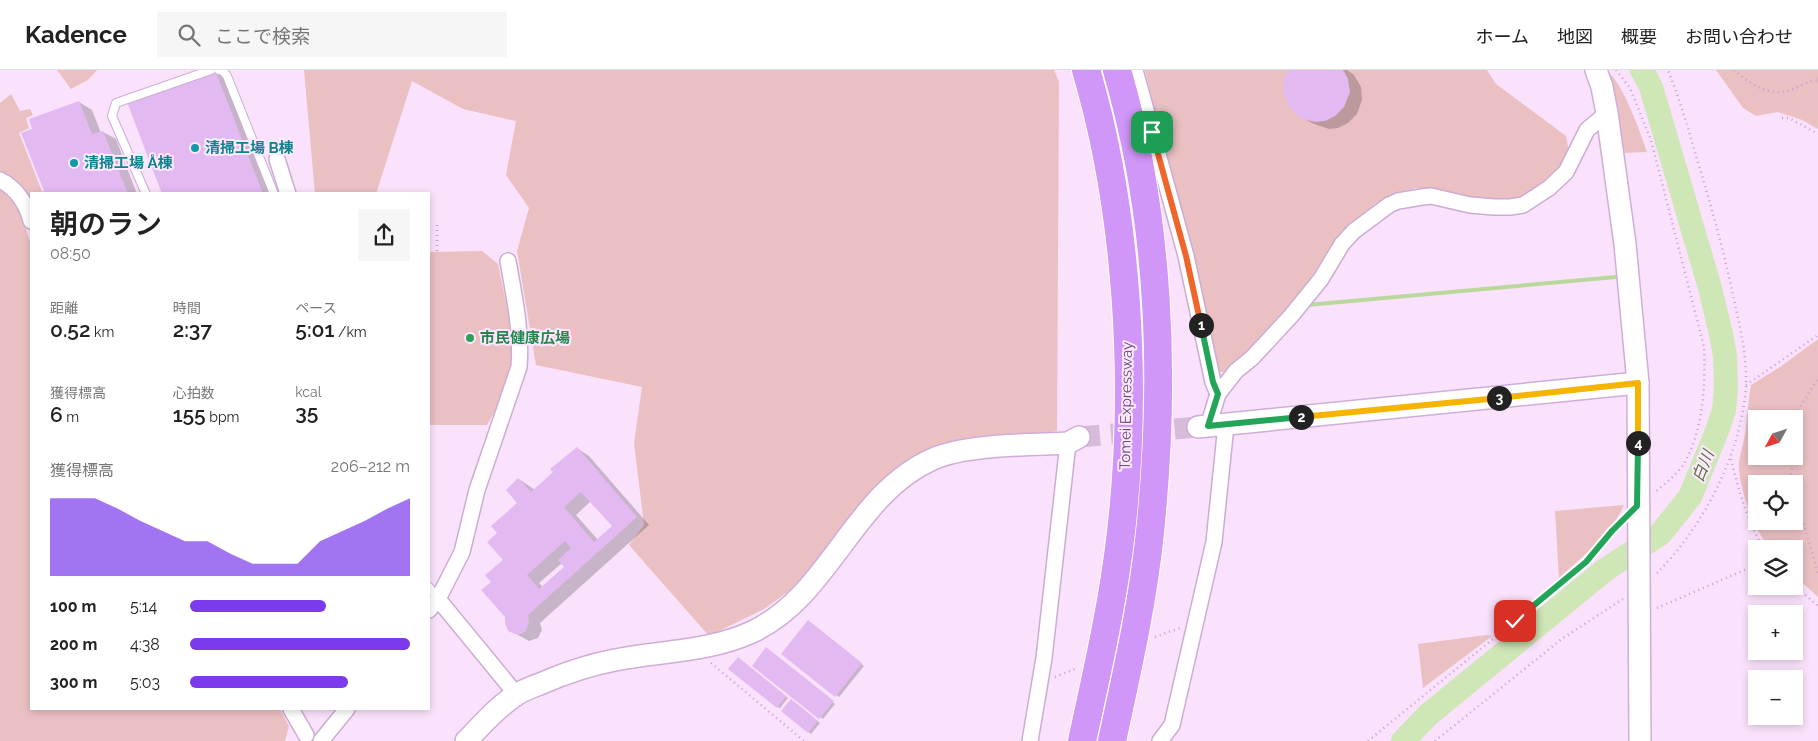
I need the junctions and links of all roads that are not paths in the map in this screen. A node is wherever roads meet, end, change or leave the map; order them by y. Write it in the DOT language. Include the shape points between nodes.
graph roads {
  1 [pos="211,70"];
  2 [pos="219,70"];
  3 [pos="1086,70"];
  4 [pos="1117,70"];
  5 [pos="1136,70"];
  6 [pos="1596,70"];
  7 [pos="1607,113"];
  8 [pos="277,159"];
  9 [pos="0,180"];
  10 [pos="145,192"];
  11 [pos="273,192"];
  12 [pos="287,192"];
  13 [pos="30,217"];
  14 [pos="508,261"];
  15 [pos="1638,383"];
  16 [pos="1218,394"];
  17 [pos="1211,426"];
  18 [pos="1073,440"];
  19 [pos="430,590"];
  20 [pos="434,604"];
  21 [pos="516,694"];
  22 [pos="292,710"];
  23 [pos="346,710"];
  24 [pos="306,735"];
  25 [pos="321,741"];
  26 [pos="466,741"];
  27 [pos="1030,741"];
  28 [pos="1082,741"];
  29 [pos="1112,741"];
  30 [pos="1160,741"];
  31 [pos="1640,741"];
  1 -- 10 [label="lane" via="116,103 112,116"];
  2 -- 11 [label="lane" via="227,76"];
  3 -- 28 [label="highway, Tomei Expressway" via="1116,210 1126,328 1128,411 1120,541"];
  4 -- 29 [label="highway, Tomei Expressway" via="1146,206 1153,265 1158,408 1150,534 1128,670"];
  5 -- 16 [label="street" via="1186,256"];
  6 -- 7 [label="street"];
  7 -- 15 [label="street" via="1626,244"];
  7 -- 16 [label="street" via="1586,130 1566,172 1523,205 1470,205 1431,196 1389,205 1342,244 1321,279 1291,316 1236,371"];
  8 -- 12 [label="street"];
  9 -- 13 [label="street" via="10,185"];
  14 -- 20 [label="street" via="519,320 519,367 477,490 462,552"];
  15 -- 17 [label="street"];
  15 -- 31 [label="street"];
  16 -- 17 [label="street"];
  17 -- 30 [label="street" via="1214,542 1172,725"];
  18 -- 21 [label="street" via="980,448 933,459 906,476 879,500 789,608 753,631 705,648 616,660 568,671"];
  18 -- 27 [label="street"];
  19 -- 20 [label="lane"];
  20 -- 21 [label="street"];
  21 -- 26 [label="street"];
  22 -- 24 [label="street"];
  23 -- 25 [label="street"];
}
